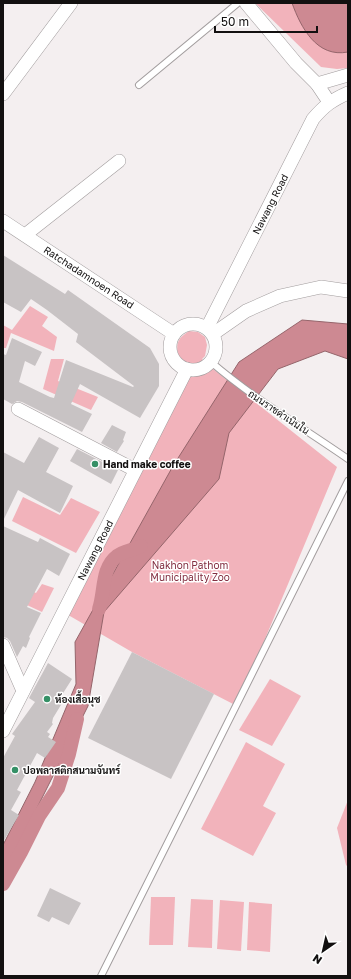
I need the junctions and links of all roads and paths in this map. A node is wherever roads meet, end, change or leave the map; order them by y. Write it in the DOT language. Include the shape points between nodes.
graph roads {
  1 [pos="70,3"];
  2 [pos="238,3"];
  3 [pos="246,3"];
  4 [pos="348,75"];
  5 [pos="316,84"];
  6 [pos="139,85"];
  7 [pos="348,93"];
  8 [pos="3,94"];
  9 [pos="329,102"];
  10 [pos="119,161"];
  11 [pos="3,222"];
  12 [pos="25,235"];
  13 [pos="348,291"];
  14 [pos="210,331"];
  15 [pos="174,334"];
  16 [pos="211,362"];
  17 [pos="187,370"];
  18 [pos="18,409"];
  19 [pos="348,459"];
  20 [pos="135,470"];
  21 [pos="348,481"];
  22 [pos="3,645"];
  23 [pos="23,691"];
  24 [pos="3,731"];
  25 [pos="101,976"];
  1 -- 8 [label="street"];
  2 -- 6 [label="lane"];
  3 -- 5 [label="street"];
  4 -- 5 [label="street"];
  5 -- 9 [label="street"];
  7 -- 9 [label="street, Nawang Road"];
  9 -- 14 [label="street, Nawang Road" via="313,119"];
  10 -- 12 [label="street"];
  11 -- 12 [label="street, Ratchadamnoen Road"];
  12 -- 15 [label="street, Ratchadamnoen Road"];
  13 -- 14 [label="street" via="321,287 280,296"];
  14 -- 15 [label="street" via="201,324 193,324 179,328"];
  14 -- 16 [label="street" via="217,349"];
  15 -- 17 [label="street" via="170,348 172,355 175,361"];
  16 -- 17 [label="street" via="200,369"];
  16 -- 19 [label="lane, ถนนราชดำเนินใน" via="275,411"];
  17 -- 20 [label="street, Nawang Road"];
  18 -- 20 [label="street"];
  20 -- 23 [label="street, Nawang Road"];
  21 -- 25 [label="lane"];
  22 -- 23 [label="street"];
  23 -- 24 [label="street, Nawang Road"];
}
